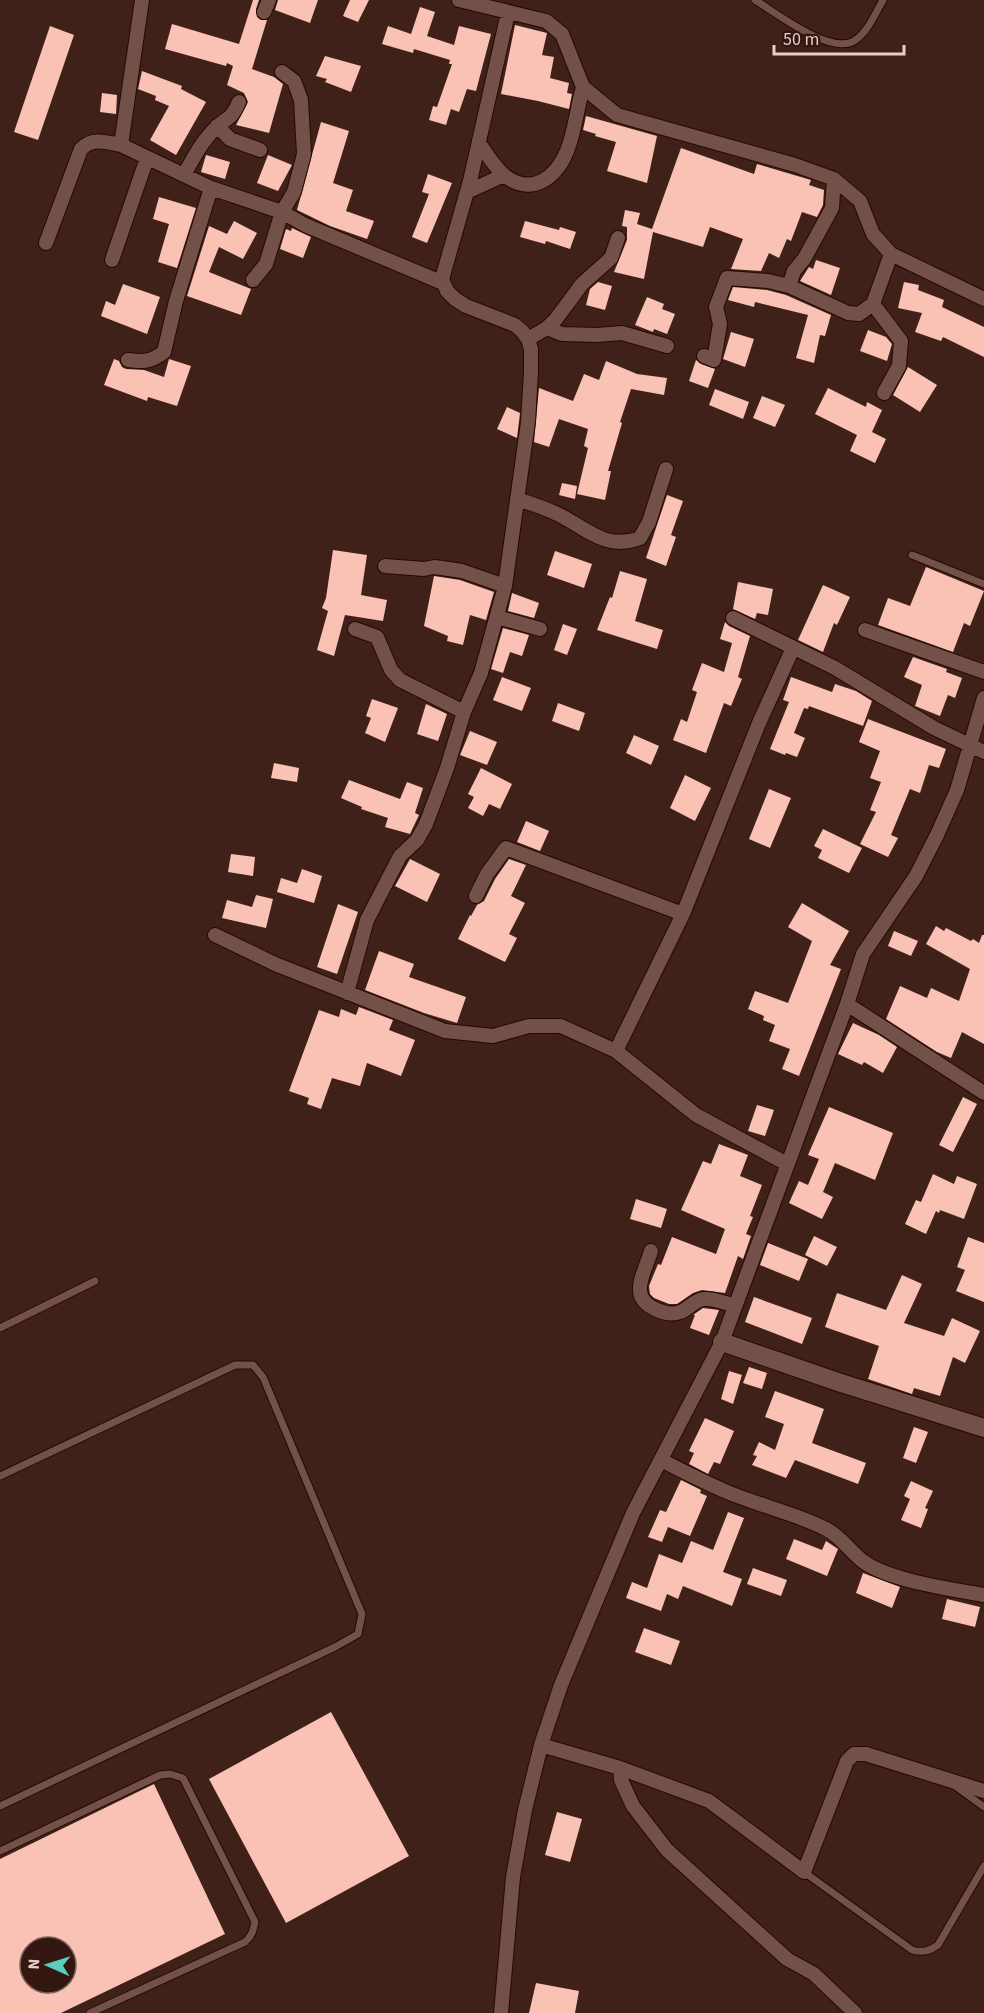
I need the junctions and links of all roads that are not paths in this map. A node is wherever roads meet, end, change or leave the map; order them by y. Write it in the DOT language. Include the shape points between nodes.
graph roads {
  1 [pos="142,0"];
  2 [pos="459,0"];
  3 [pos="755,0"];
  4 [pos="883,0"];
  5 [pos="508,13"];
  6 [pos="282,72"];
  7 [pos="583,87"];
  8 [pos="239,102"];
  9 [pos="217,126"];
  10 [pos="479,143"];
  11 [pos="122,145"];
  12 [pos="260,150"];
  13 [pos="147,158"];
  14 [pos="184,175"];
  15 [pos="504,175"];
  16 [pos="834,179"];
  17 [pos="211,188"];
  18 [pos="466,192"];
  19 [pos="282,212"];
  20 [pos="618,237"];
  21 [pos="46,243"];
  22 [pos="891,254"];
  23 [pos="112,260"];
  24 [pos="253,280"];
  25 [pos="443,283"];
  26 [pos="789,286"];
  27 [pos="984,299"];
  28 [pos="873,304"];
  29 [pos="547,328"];
  30 [pos="528,339"];
  31 [pos="667,346"];
  32 [pos="704,356"];
  33 [pos="128,360"];
  34 [pos="884,393"];
  35 [pos="666,469"];
  36 [pos="517,499"];
  37 [pos="912,555"];
  38 [pos="385,566"];
  39 [pos="984,584"];
  40 [pos="505,586"];
  41 [pos="497,617"];
  42 [pos="733,618"];
  43 [pos="356,629"];
  44 [pos="540,629"];
  45 [pos="866,630"];
  46 [pos="793,648"];
  47 [pos="984,672"];
  48 [pos="984,699"];
  49 [pos="464,712"];
  50 [pos="968,746"];
  51 [pos="984,753"];
  52 [pos="476,896"];
  53 [pos="683,914"];
  54 [pos="215,935"];
  55 [pos="347,993"];
  56 [pos="847,1004"];
  57 [pos="616,1051"];
  58 [pos="984,1093"];
  59 [pos="787,1164"];
  60 [pos="651,1251"];
  61 [pos="95,1281"];
  62 [pos="735,1306"];
  63 [pos="0,1328"];
  64 [pos="723,1342"];
  65 [pos="984,1428"];
  66 [pos="661,1460"];
  67 [pos="0,1476"];
  68 [pos="983,1595"];
  69 [pos="541,1745"];
  70 [pos="620,1768"];
  71 [pos="950,1782"];
  72 [pos="984,1791"];
  73 [pos="0,1806"];
  74 [pos="984,1807"];
  75 [pos="0,1851"];
  76 [pos="984,1866"];
  77 [pos="804,1872"];
  78 [pos="90,2013"];
  79 [pos="501,2013"];
  80 [pos="855,2013"];
  1 -- 11 [label="street"];
  2 -- 5 [label="street"];
  3 -- 4 [label="lane" via="823,41 845,44 868,27"];
  5 -- 7 [label="street" via="546,21 562,34"];
  5 -- 10 [label="street"];
  6 -- 19 [label="street" via="294,81 301,100 304,154 294,192"];
  7 -- 15 [label="street" via="568,150 558,170 529,185 515,183"];
  7 -- 16 [label="street" via="616,115"];
  8 -- 9 [label="street" via="232,117"];
  9 -- 12 [label="street" via="230,139"];
  9 -- 14 [label="street"];
  10 -- 15 [label="street"];
  10 -- 18 [label="street"];
  11 -- 13 [label="street"];
  11 -- 21 [label="street" via="96,141 81,149"];
  13 -- 14 [label="street"];
  13 -- 23 [label="street"];
  14 -- 17 [label="street"];
  15 -- 18 [label="street"];
  16 -- 22 [label="street" via="860,201 873,234"];
  16 -- 26 [label="street" via="832,208"];
  17 -- 19 [label="street"];
  17 -- 33 [label="street" via="164,352 153,361"];
  18 -- 25 [label="street"];
  19 -- 24 [label="street" via="266,264"];
  19 -- 25 [label="street"];
  20 -- 29 [label="street" via="611,258 582,284"];
  22 -- 27 [label="street"];
  22 -- 28 [label="street"];
  25 -- 30 [label="street" via="465,306 515,325"];
  26 -- 28 [label="street" via="848,313 859,314"];
  26 -- 32 [label="street" via="727,278 716,307 720,324 714,360"];
  28 -- 34 [label="street" via="901,341 899,366"];
  29 -- 30 [label="street"];
  29 -- 31 [label="street" via="562,334 622,333"];
  30 -- 36 [label="street" via="528,422"];
  35 -- 36 [label="street" via="649,522 640,538 634,540 603,540 555,512"];
  36 -- 40 [label="street"];
  37 -- 39 [label="lane"];
  38 -- 40 [label="street" via="462,571"];
  40 -- 41 [label="street"];
  41 -- 44 [label="street"];
  41 -- 49 [label="street" via="481,673"];
  42 -- 46 [label="street"];
  43 -- 49 [label="street" via="376,636 391,670 400,680"];
  45 -- 47 [label="street"];
  46 -- 50 [label="street" via="835,668"];
  46 -- 53 [label="street"];
  48 -- 50 [label="street"];
  49 -- 55 [label="street" via="426,824 417,840 400,856 368,920"];
  50 -- 51 [label="street"];
  50 -- 56 [label="street" via="957,790 937,835 916,876 863,954"];
  52 -- 53 [label="street" via="506,848"];
  53 -- 57 [label="street"];
  54 -- 55 [label="street"];
  55 -- 57 [label="street" via="445,1031 493,1036 529,1026 561,1026"];
  56 -- 58 [label="street"];
  56 -- 59 [label="street"];
  57 -- 59 [label="street" via="696,1115"];
  59 -- 62 [label="street"];
  60 -- 62 [label="street" via="639,1288 647,1305 672,1313 703,1299"];
  61 -- 63 [label="lane"];
  62 -- 64 [label="street"];
  64 -- 65 [label="street"];
  64 -- 66 [label="street"];
  66 -- 68 [label="street" via="717,1488 829,1530 865,1563 881,1570 922,1584"];
  66 -- 69 [label="street" via="633,1513 561,1685"];
  67 -- 73 [label="lane" via="235,1365 253,1365 263,1377 362,1614 358,1634 335,1647"];
  69 -- 70 [label="street"];
  69 -- 79 [label="street" via="513,1877"];
  70 -- 77 [label="street" via="710,1801"];
  70 -- 80 [label="street" via="633,1806 668,1850 787,1959 814,1974"];
  71 -- 72 [label="street"];
  71 -- 74 [label="lane"];
  71 -- 77 [label="street" via="866,1754 854,1754 847,1761"];
  75 -- 78 [label="lane" via="160,1775 183,1778 255,1922 254,1930 245,1942"];
  76 -- 77 [label="lane" via="938,1945 919,1952"];
}
